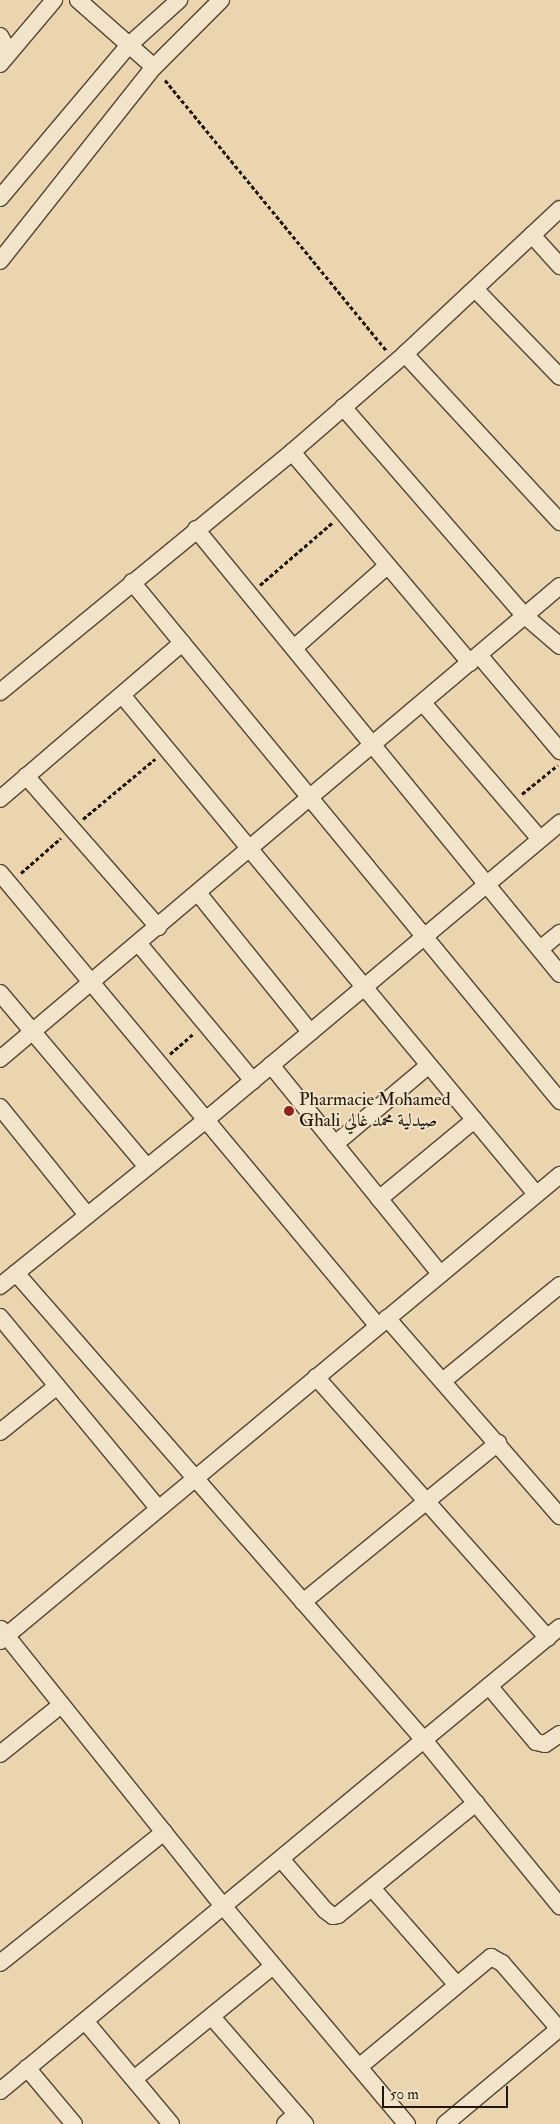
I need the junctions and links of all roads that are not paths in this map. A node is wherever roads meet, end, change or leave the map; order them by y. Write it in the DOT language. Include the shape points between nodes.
graph roads {
  1 [pos="54,0"];
  2 [pos="78,0"];
  3 [pos="179,0"];
  4 [pos="221,0"];
  5 [pos="0,36"];
  6 [pos="128,46"];
  7 [pos="5,58"];
  8 [pos="154,67"];
  9 [pos="0,198"];
  10 [pos="560,209"];
  11 [pos="532,235"];
  12 [pos="0,260"];
  13 [pos="560,266"];
  14 [pos="475,289"];
  15 [pos="400,358"];
  16 [pos="560,377"];
  17 [pos="343,407"];
  18 [pos="292,452"];
  19 [pos="560,522"];
  20 [pos="196,529"];
  21 [pos="388,566"];
  22 [pos="132,582"];
  23 [pos="560,586"];
  24 [pos="525,616"];
  25 [pos="182,643"];
  26 [pos="560,646"];
  27 [pos="294,648"];
  28 [pos="474,659"];
  29 [pos="0,692"];
  30 [pos="122,695"];
  31 [pos="423,703"];
  32 [pos="374,744"];
  33 [pos="560,751"];
  34 [pos="26,776"];
  35 [pos="310,798"];
  36 [pos="0,799"];
  37 [pos="560,823"];
  38 [pos="540,839"];
  39 [pos="250,849"];
  40 [pos="4,879"];
  41 [pos="487,885"];
  42 [pos="198,893"];
  43 [pos="158,927"];
  44 [pos="560,933"];
  45 [pos="424,936"];
  46 [pos="139,944"];
  47 [pos="540,949"];
  48 [pos="560,974"];
  49 [pos="92,983"];
  50 [pos="364,988"];
  51 [pos="0,993"];
  52 [pos="33,1031"];
  53 [pos="310,1032"];
  54 [pos="0,1059"];
  55 [pos="271,1065"];
  56 [pos="428,1066"];
  57 [pos="253,1081"];
  58 [pos="560,1101"];
  59 [pos="0,1108"];
  60 [pos="207,1119"];
  61 [pos="474,1120"];
  62 [pos="335,1144"];
  63 [pos="148,1167"];
  64 [pos="560,1175"];
  65 [pos="536,1194"];
  66 [pos="379,1199"];
  67 [pos="88,1215"];
  68 [pos="16,1273"];
  69 [pos="440,1274"];
  70 [pos="560,1285"];
  71 [pos="0,1286"];
  72 [pos="0,1317"];
  73 [pos="382,1322"];
  74 [pos="316,1377"];
  75 [pos="444,1380"];
  76 [pos="57,1386"];
  77 [pos="0,1432"];
  78 [pos="498,1444"];
  79 [pos="194,1478"];
  80 [pos="426,1501"];
  81 [pos="158,1508"];
  82 [pos="558,1508"];
  83 [pos="303,1602"];
  84 [pos="554,1632"];
  85 [pos="2,1635"];
  86 [pos="489,1686"];
  87 [pos="60,1706"];
  88 [pos="560,1734"];
  89 [pos="424,1740"];
  90 [pos="0,1754"];
  91 [pos="476,1803"];
  92 [pos="164,1832"];
  93 [pos="281,1859"];
  94 [pos="372,1888"];
  95 [pos="558,1900"];
  96 [pos="224,1907"];
  97 [pos="0,1963"];
  98 [pos="273,1966"];
  99 [pos="456,1984"];
  100 [pos="212,2017"];
  101 [pos="85,2021"];
  102 [pos="560,2029"];
  103 [pos="359,2067"];
  104 [pos="27,2068"];
  105 [pos="134,2079"];
  106 [pos="0,2091"];
  107 [pos="464,2118"];
  108 [pos="295,2121"];
  109 [pos="74,2124"];
  110 [pos="171,2124"];
  111 [pos="406,2124"];
  112 [pos="445,2124"];
  1 -- 7 [label="street"];
  2 -- 6 [label="street"];
  3 -- 6 [label="street"];
  4 -- 8 [label="street"];
  5 -- 7 [label="street"];
  6 -- 8 [label="street"];
  6 -- 9 [label="street"];
  8 -- 12 [label="street"];
  10 -- 11 [label="street"];
  11 -- 13 [label="street"];
  11 -- 14 [label="street"];
  14 -- 15 [label="street"];
  14 -- 16 [label="street"];
  15 -- 17 [label="street"];
  15 -- 19 [label="street"];
  17 -- 18 [label="street"];
  17 -- 24 [label="street"];
  18 -- 20 [label="street"];
  18 -- 21 [label="street"];
  20 -- 22 [label="street"];
  20 -- 27 [label="street"];
  21 -- 27 [label="street"];
  21 -- 28 [label="street"];
  22 -- 25 [label="street"];
  22 -- 29 [label="street"];
  23 -- 24 [label="street"];
  24 -- 26 [label="street"];
  24 -- 28 [label="street"];
  25 -- 30 [label="street"];
  25 -- 35 [label="street"];
  27 -- 32 [label="street"];
  28 -- 31 [label="street"];
  28 -- 33 [label="street"];
  30 -- 34 [label="street"];
  30 -- 39 [label="street"];
  31 -- 32 [label="street"];
  31 -- 38 [label="street"];
  32 -- 35 [label="street"];
  32 -- 41 [label="street"];
  34 -- 36 [label="street"];
  34 -- 43 [label="street"];
  35 -- 39 [label="street"];
  35 -- 45 [label="street"];
  37 -- 38 [label="street"];
  38 -- 41 [label="street"];
  39 -- 42 [label="street"];
  39 -- 50 [label="street"];
  40 -- 49 [label="street"];
  41 -- 45 [label="street"];
  41 -- 47 [label="street"];
  42 -- 43 [label="street"];
  42 -- 53 [label="street"];
  43 -- 46 [label="street"];
  44 -- 47 [label="street"];
  45 -- 50 [label="street"];
  45 -- 58 [label="street"];
  46 -- 49 [label="street"];
  46 -- 57 [label="street"];
  47 -- 48 [label="street"];
  49 -- 52 [label="street"];
  49 -- 60 [label="street"];
  50 -- 53 [label="street"];
  50 -- 56 [label="street"];
  51 -- 52 [label="street"];
  52 -- 54 [label="street"];
  52 -- 63 [label="street"];
  53 -- 55 [label="street"];
  55 -- 57 [label="street"];
  55 -- 62 [label="street"];
  56 -- 61 [label="street"];
  56 -- 62 [label="street"];
  57 -- 60 [label="street"];
  59 -- 67 [label="street"];
  60 -- 63 [label="street"];
  60 -- 73 [label="street"];
  61 -- 65 [label="street"];
  61 -- 66 [label="street"];
  62 -- 66 [label="street"];
  63 -- 67 [label="street"];
  64 -- 65 [label="street"];
  65 -- 69 [label="street"];
  66 -- 69 [label="street"];
  67 -- 68 [label="street"];
  68 -- 71 [label="street"];
  68 -- 79 [label="street"];
  69 -- 73 [label="street"];
  70 -- 75 [label="street"];
  72 -- 76 [label="street"];
  73 -- 74 [label="street"];
  73 -- 75 [label="street"];
  74 -- 79 [label="street"];
  74 -- 80 [label="street"];
  75 -- 78 [label="street"];
  76 -- 77 [label="street"];
  76 -- 81 [label="street"];
  78 -- 80 [label="street"];
  78 -- 82 [label="street"];
  79 -- 81 [label="street"];
  79 -- 83 [label="street"];
  80 -- 83 [label="street"];
  80 -- 84 [label="street"];
  81 -- 85 [label="street"];
  83 -- 89 [label="street"];
  84 -- 86 [label="street"];
  85 -- 87 [label="street"];
  86 -- 88 [label="street" via="536,1742 545,1744"];
  86 -- 89 [label="street"];
  87 -- 90 [label="street"];
  87 -- 92 [label="street"];
  89 -- 91 [label="street"];
  89 -- 93 [label="street"];
  91 -- 94 [label="street"];
  91 -- 95 [label="street"];
  92 -- 96 [label="street"];
  92 -- 97 [label="street"];
  93 -- 94 [label="street" via="333,1916"];
  93 -- 96 [label="street"];
  94 -- 99 [label="street"];
  96 -- 98 [label="street"];
  96 -- 101 [label="street"];
  98 -- 100 [label="street"];
  98 -- 103 [label="street"];
  99 -- 102 [label="street" via="486,1959 497,1959"];
  99 -- 103 [label="street"];
  100 -- 105 [label="street"];
  100 -- 108 [label="street"];
  101 -- 104 [label="street"];
  101 -- 105 [label="street"];
  102 -- 107 [label="street"];
  103 -- 111 [label="street"];
  104 -- 106 [label="street"];
  104 -- 109 [label="street"];
  105 -- 110 [label="street"];
  107 -- 112 [label="street"];
}
